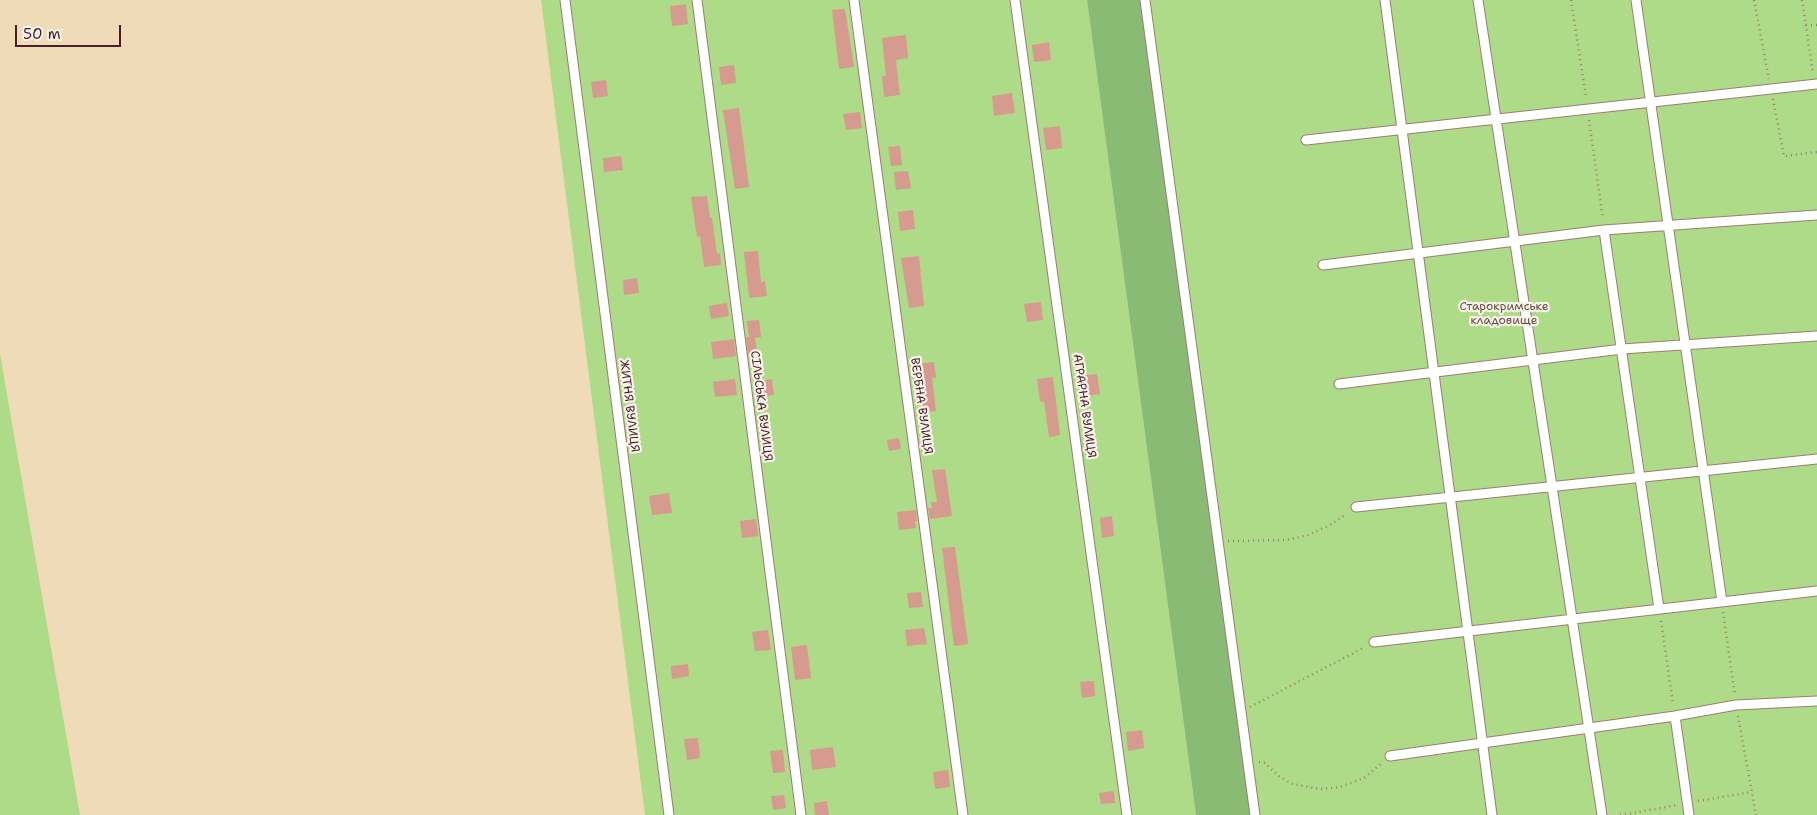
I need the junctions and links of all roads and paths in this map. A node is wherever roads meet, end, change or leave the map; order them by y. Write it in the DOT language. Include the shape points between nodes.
graph roads {
  1 [pos="565,0"];
  2 [pos="697,0"];
  3 [pos="854,0"];
  4 [pos="1015,0"];
  5 [pos="1145,0"];
  6 [pos="1385,0"];
  7 [pos="1390,0"];
  8 [pos="1478,0"];
  9 [pos="1636,0"];
  10 [pos="1802,0"];
  11 [pos="1806,25"];
  12 [pos="1817,25"];
  13 [pos="1816,84"];
  14 [pos="1651,102"];
  15 [pos="1496,119"];
  16 [pos="1403,129"];
  17 [pos="1306,140"];
  18 [pos="1817,215"];
  19 [pos="1668,226"];
  20 [pos="1604,230"];
  21 [pos="1515,241"];
  22 [pos="1419,253"];
  23 [pos="1323,265"];
  24 [pos="1817,336"];
  25 [pos="1685,345"];
  26 [pos="1622,349"];
  27 [pos="1533,360"];
  28 [pos="1434,372"];
  29 [pos="1339,384"];
  30 [pos="1817,459"];
  31 [pos="1703,471"];
  32 [pos="1641,478"];
  33 [pos="1552,487"];
  34 [pos="1450,498"];
  35 [pos="1356,507"];
  36 [pos="1220,542"];
  37 [pos="1817,591"];
  38 [pos="1722,602"];
  39 [pos="1660,609"];
  40 [pos="1572,619"];
  41 [pos="1467,632"];
  42 [pos="1374,642"];
  43 [pos="1817,701"];
  44 [pos="1736,705"];
  45 [pos="1242,709"];
  46 [pos="1675,716"];
  47 [pos="1588,728"];
  48 [pos="1482,743"];
  49 [pos="1390,756"];
  50 [pos="1248,760"];
  51 [pos="668,815"];
  52 [pos="801,815"];
  53 [pos="963,815"];
  54 [pos="1127,815"];
  55 [pos="1255,815"];
  56 [pos="1492,815"];
  57 [pos="1602,815"];
  58 [pos="1689,815"];
  59 [pos="1756,815"];
  1 -- 51 [label="lane, ЖИТНЯ ВУЛИЦЯ"];
  2 -- 52 [label="lane, СІЛЬСЬКА ВУЛИЦЯ"];
  3 -- 53 [label="lane, ВЕРБНА ВУЛИЦЯ"];
  4 -- 54 [label="lane, АГРАРНА ВУЛИЦЯ"];
  5 -- 36 [label="lane"];
  6 -- 7 [label="lane"];
  6 -- 16 [label="lane"];
  8 -- 15 [label="lane"];
  9 -- 14 [label="lane"];
  10 -- 11 [label="path"];
  11 -- 12 [label="path"];
  11 -- 13 [label="path"];
  13 -- 14 [label="lane"];
  14 -- 15 [label="lane"];
  14 -- 19 [label="lane"];
  15 -- 16 [label="lane"];
  15 -- 21 [label="lane"];
  16 -- 17 [label="lane"];
  16 -- 22 [label="lane"];
  18 -- 19 [label="lane"];
  19 -- 20 [label="lane"];
  19 -- 25 [label="lane"];
  20 -- 21 [label="lane"];
  20 -- 26 [label="lane"];
  21 -- 22 [label="lane"];
  21 -- 27 [label="lane"];
  22 -- 23 [label="lane"];
  22 -- 28 [label="lane"];
  24 -- 25 [label="lane"];
  25 -- 26 [label="lane"];
  25 -- 31 [label="lane"];
  26 -- 27 [label="lane"];
  26 -- 32 [label="lane"];
  27 -- 28 [label="lane"];
  27 -- 33 [label="lane"];
  28 -- 29 [label="lane"];
  28 -- 34 [label="lane"];
  30 -- 31 [label="lane"];
  31 -- 32 [label="lane"];
  31 -- 38 [label="lane"];
  32 -- 33 [label="lane"];
  32 -- 39 [label="lane"];
  33 -- 34 [label="lane"];
  33 -- 40 [label="lane"];
  34 -- 35 [label="lane"];
  34 -- 41 [label="lane"];
  35 -- 36 [label="path" via="1308,535 1286,540"];
  36 -- 45 [label="lane"];
  37 -- 38 [label="lane"];
  38 -- 39 [label="lane"];
  38 -- 44 [label="path"];
  39 -- 40 [label="lane"];
  39 -- 46 [label="path"];
  40 -- 41 [label="lane"];
  40 -- 47 [label="lane"];
  41 -- 42 [label="lane"];
  41 -- 48 [label="lane"];
  42 -- 45 [label="path" via="1256,706"];
  43 -- 44 [label="lane"];
  44 -- 46 [label="lane"];
  44 -- 59 [label="path"];
  45 -- 50 [label="lane"];
  46 -- 47 [label="lane"];
  46 -- 58 [label="lane"];
  47 -- 48 [label="lane"];
  47 -- 57 [label="lane"];
  48 -- 49 [label="lane"];
  48 -- 56 [label="lane"];
  49 -- 50 [label="path" via="1364,778 1320,790 1293,784 1280,777 1265,762"];
  50 -- 55 [label="lane"];
}
